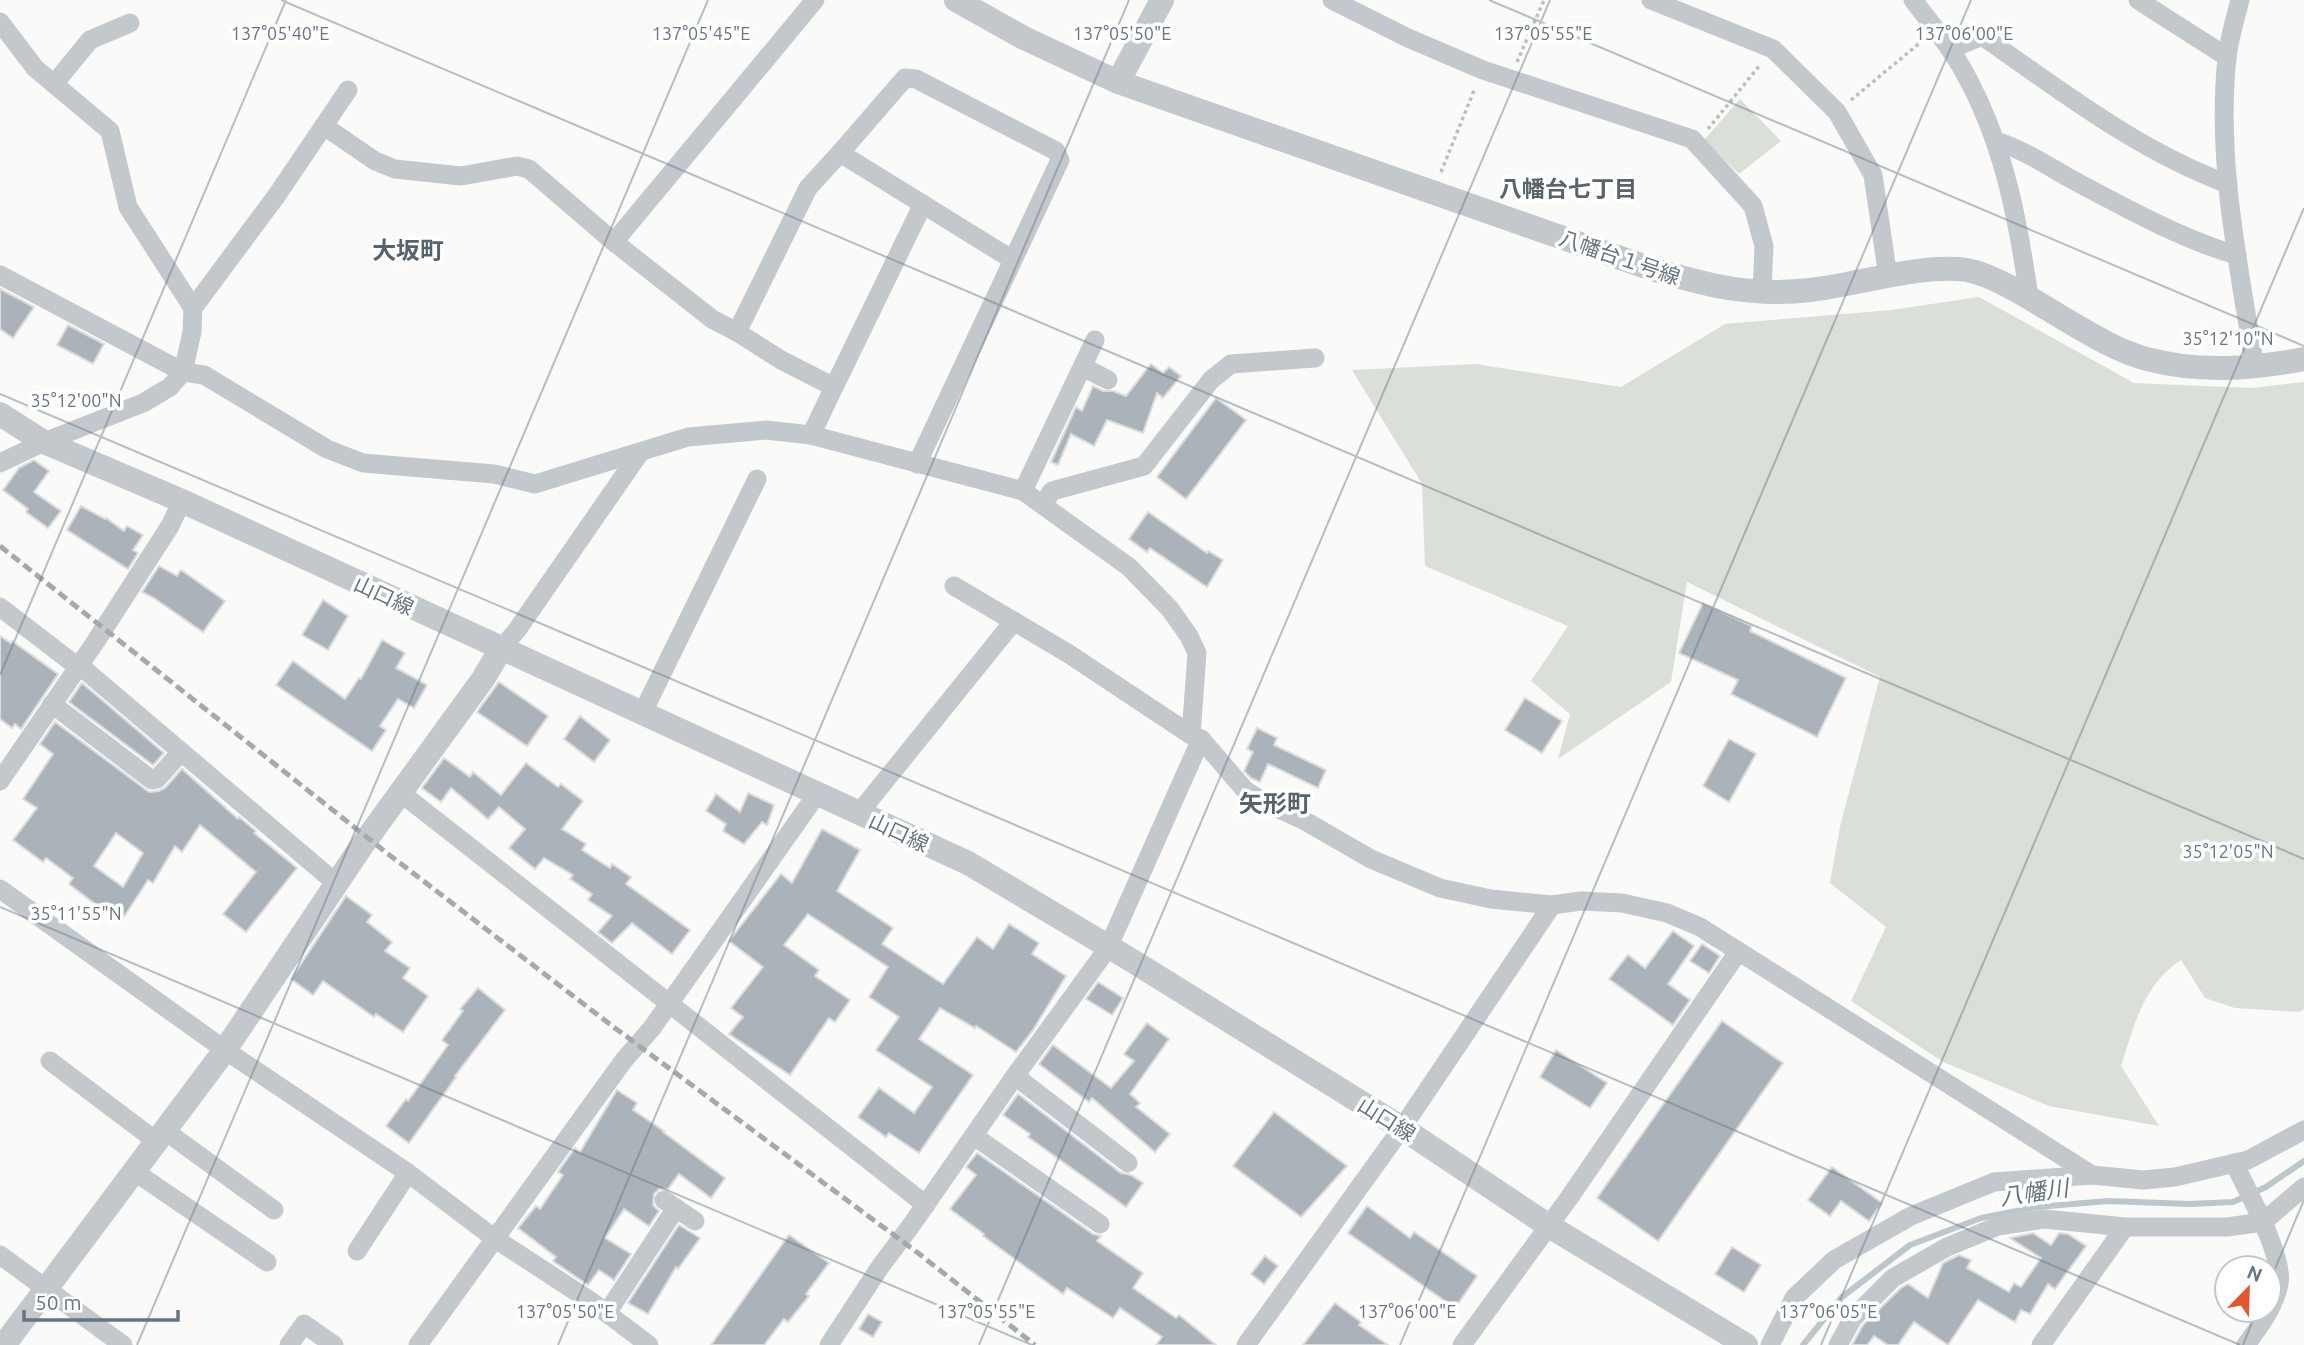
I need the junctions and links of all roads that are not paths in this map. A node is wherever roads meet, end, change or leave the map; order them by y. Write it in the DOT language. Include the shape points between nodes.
graph roads {
  1 [pos="815,0"];
  2 [pos="956,0"];
  3 [pos="1162,0"];
  4 [pos="1332,0"];
  5 [pos="1651,0"];
  6 [pos="1913,0"];
  7 [pos="2138,0"];
  8 [pos="2239,0"];
  9 [pos="0,22"];
  10 [pos="130,23"];
  11 [pos="1951,50"];
  12 [pos="2227,57"];
  13 [pos="1118,82"];
  14 [pos="54,84"];
  15 [pos="348,90"];
  16 [pos="324,126"];
  17 [pos="1996,141"];
  18 [pos="839,153"];
  19 [pos="2228,184"];
  20 [pos="923,204"];
  21 [pos="614,243"];
  22 [pos="2237,255"];
  23 [pos="1013,260"];
  24 [pos="0,275"];
  25 [pos="1888,277"];
  26 [pos="1762,292"];
  27 [pos="2029,298"];
  28 [pos="193,308"];
  29 [pos="737,332"];
  30 [pos="1095,340"];
  31 [pos="1315,358"];
  32 [pos="2304,359"];
  33 [pos="1083,367"];
  34 [pos="2255,368"];
  35 [pos="183,372"];
  36 [pos="1108,380"];
  37 [pos="834,387"];
  38 [pos="0,414"];
  39 [pos="811,435"];
  40 [pos="44,442"];
  41 [pos="639,454"];
  42 [pos="0,463"];
  43 [pos="917,464"];
  44 [pos="757,480"];
  45 [pos="1023,491"];
  46 [pos="182,501"];
  47 [pos="1043,504"];
  48 [pos="954,586"];
  49 [pos="0,607"];
  50 [pos="1014,621"];
  51 [pos="501,649"];
  52 [pos="78,666"];
  53 [pos="52,704"];
  54 [pos="642,714"];
  55 [pos="1196,737"];
  56 [pos="181,752"];
  57 [pos="0,781"];
  58 [pos="401,793"];
  59 [pos="817,794"];
  60 [pos="859,813"];
  61 [pos="337,884"];
  62 [pos="0,890"];
  63 [pos="1552,905"];
  64 [pos="1108,948"];
  65 [pos="1738,952"];
  66 [pos="670,1002"];
  67 [pos="225,1050"];
  68 [pos="50,1061"];
  69 [pos="1014,1076"];
  70 [pos="1402,1128"];
  71 [pos="2304,1130"];
  72 [pos="160,1136"];
  73 [pos="974,1136"];
  74 [pos="1128,1163"];
  75 [pos="135,1172"];
  76 [pos="2238,1172"];
  77 [pos="408,1173"];
  78 [pos="2092,1175"];
  79 [pos="2304,1188"];
  80 [pos="926,1205"];
  81 [pos="274,1210"];
  82 [pos="2259,1214"];
  83 [pos="695,1221"];
  84 [pos="1100,1224"];
  85 [pos="1549,1226"];
  86 [pos="2124,1227"];
  87 [pos="494,1238"];
  88 [pos="357,1251"];
  89 [pos="0,1255"];
  90 [pos="267,1262"];
  91 [pos="45,1288"];
  92 [pos="607,1313"];
  93 [pos="4,1345"];
  94 [pos="123,1345"];
  95 [pos="289,1345"];
  96 [pos="334,1345"];
  97 [pos="418,1345"];
  98 [pos="649,1345"];
  99 [pos="829,1345"];
  100 [pos="1246,1345"];
  101 [pos="1462,1345"];
  102 [pos="1746,1345"];
  103 [pos="1770,1345"];
  104 [pos="1838,1345"];
  105 [pos="2041,1345"];
  106 [pos="2246,1345"];
  1 -- 21 [label="street"];
  2 -- 13 [label="street, 八幡台１号線"];
  3 -- 13 [label="street"];
  4 -- 26 [label="street" via="1483,70 1692,139 1753,206 1764,246"];
  5 -- 25 [label="street" via="1773,49 1837,112 1872,175"];
  6 -- 11 [label="street"];
  7 -- 12 [label="street"];
  8 -- 12 [label="street"];
  9 -- 14 [label="street" via="35,68"];
  10 -- 14 [label="street" via="90,40"];
  11 -- 17 [label="street"];
  11 -- 19 [label="street" via="1982,36 2104,120"];
  12 -- 19 [label="street"];
  13 -- 26 [label="street, 八幡台１号線" via="1693,282"];
  14 -- 28 [label="street" via="110,131 128,207"];
  15 -- 16 [label="street"];
  16 -- 21 [label="street" via="375,161 395,169 461,176 517,166 529,169"];
  16 -- 28 [label="street"];
  17 -- 22 [label="street" via="2213,248"];
  17 -- 27 [label="street" via="2020,233"];
  18 -- 20 [label="street"];
  18 -- 23 [label="street" via="905,78 916,79 1056,151 1060,160"];
  18 -- 29 [label="street" via="808,188"];
  19 -- 22 [label="street"];
  20 -- 23 [label="street"];
  20 -- 37 [label="street"];
  21 -- 29 [label="street"];
  22 -- 34 [label="street"];
  23 -- 43 [label="street"];
  24 -- 35 [label="street"];
  25 -- 26 [label="street, 八幡台１号線" via="1809,290"];
  25 -- 27 [label="street, 八幡台１号線" via="1935,269 1970,270"];
  27 -- 34 [label="street, 八幡台１号線" via="2099,339 2146,358 2214,368"];
  28 -- 35 [label="street"];
  29 -- 37 [label="street"];
  30 -- 33 [label="street"];
  31 -- 47 [label="street" via="1231,364 1210,380 1144,466 1052,491"];
  32 -- 34 [label="street, 八幡台１号線"];
  33 -- 36 [label="street"];
  33 -- 45 [label="street"];
  35 -- 40 [label="street" via="170,387 143,404"];
  35 -- 41 [label="street" via="204,375 327,449 363,463 494,474 535,484"];
  37 -- 39 [label="street"];
  38 -- 40 [label="street, 山口線"];
  39 -- 41 [label="street" via="727,432 688,437"];
  39 -- 43 [label="street"];
  40 -- 42 [label="street"];
  40 -- 46 [label="street, 山口線"];
  41 -- 51 [label="street"];
  43 -- 45 [label="street"];
  44 -- 54 [label="street"];
  45 -- 47 [label="street"];
  46 -- 51 [label="street, 山口線"];
  46 -- 52 [label="street"];
  47 -- 55 [label="street" via="1129,567 1189,636 1197,653"];
  48 -- 50 [label="street"];
  49 -- 52 [label="street"];
  50 -- 55 [label="street"];
  50 -- 60 [label="street"];
  51 -- 54 [label="street, 山口線"];
  51 -- 58 [label="street"];
  52 -- 53 [label="street"];
  52 -- 56 [label="street"];
  53 -- 56 [label="street" via="152,780"];
  53 -- 57 [label="street"];
  54 -- 59 [label="street, 山口線"];
  55 -- 63 [label="street" via="1245,790 1371,859 1440,888"];
  55 -- 64 [label="street"];
  56 -- 61 [label="street"];
  58 -- 61 [label="street"];
  58 -- 66 [label="street"];
  59 -- 60 [label="street, 山口線"];
  59 -- 66 [label="street"];
  60 -- 64 [label="street, 山口線" via="968,863"];
  61 -- 67 [label="street"];
  62 -- 67 [label="street"];
  63 -- 65 [label="street" via="1622,903 1667,913 1700,927"];
  63 -- 70 [label="street"];
  64 -- 69 [label="street"];
  64 -- 70 [label="street, 山口線"];
  65 -- 78 [label="street"];
  65 -- 85 [label="street"];
  66 -- 80 [label="street"];
  66 -- 87 [label="street"];
  67 -- 72 [label="street"];
  67 -- 77 [label="street"];
  68 -- 72 [label="street"];
  69 -- 73 [label="street"];
  69 -- 74 [label="street" via="1115,1145"];
  70 -- 85 [label="street, 山口線"];
  70 -- 100 [label="street"];
  71 -- 76 [label="street" via="2248,1160"];
  72 -- 75 [label="street"];
  72 -- 81 [label="street"];
  73 -- 80 [label="street"];
  73 -- 84 [label="street" via="1088,1205"];
  75 -- 90 [label="street"];
  75 -- 91 [label="street"];
  76 -- 78 [label="street" via="2143,1180"];
  76 -- 82 [label="street"];
  77 -- 87 [label="street"];
  77 -- 88 [label="street"];
  78 -- 103 [label="street" via="1994,1182 1910,1216 1834,1260 1794,1298"];
  79 -- 82 [label="street"];
  80 -- 99 [label="street"];
  82 -- 86 [label="street" via="2227,1227"];
  82 -- 106 [label="street" via="2280,1281 2269,1314"];
  83 -- 92 [label="street" via="670,1203"];
  85 -- 101 [label="street"];
  85 -- 102 [label="street, 山口線"];
  86 -- 104 [label="street" via="2044,1219 1998,1226 1947,1247 1894,1278 1853,1318"];
  86 -- 105 [label="street"];
  87 -- 92 [label="street"];
  87 -- 97 [label="street"];
  89 -- 91 [label="street"];
  91 -- 93 [label="street"];
  91 -- 94 [label="street"];
  92 -- 98 [label="street"];
  95 -- 96 [label="street" via="304,1324"];
}
